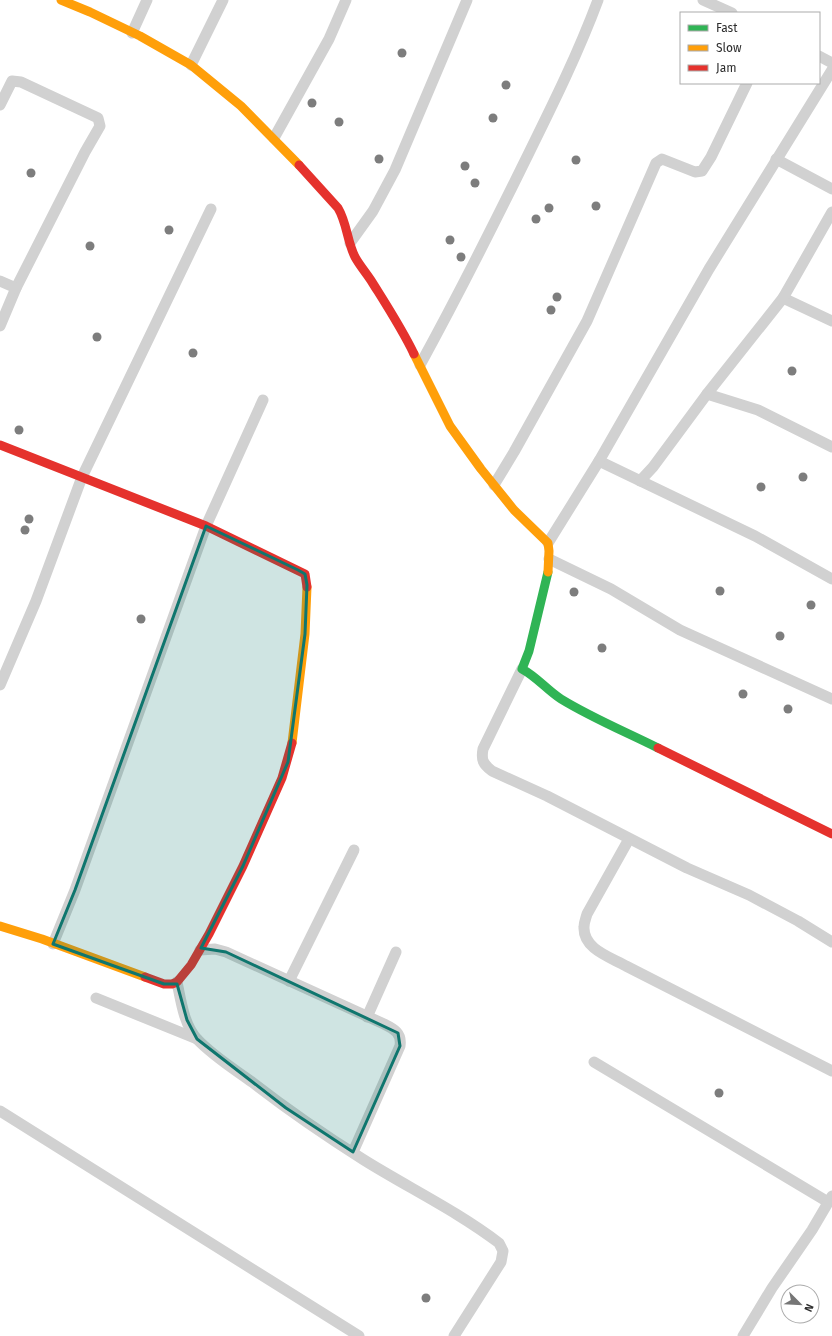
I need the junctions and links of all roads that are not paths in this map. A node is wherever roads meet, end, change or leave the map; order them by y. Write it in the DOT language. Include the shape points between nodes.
graph roads {
  1 [pos="61,0"];
  2 [pos="147,0"];
  3 [pos="223,0"];
  4 [pos="346,0"];
  5 [pos="467,0"];
  6 [pos="598,0"];
  7 [pos="703,0"];
  8 [pos="730,12"];
  9 [pos="132,33"];
  10 [pos="820,57"];
  11 [pos="832,63"];
  12 [pos="190,65"];
  13 [pos="832,70"];
  14 [pos="747,84"];
  15 [pos="0,105"];
  16 [pos="274,138"];
  17 [pos="776,160"];
  18 [pos="832,189"];
  19 [pos="211,209"];
  20 [pos="832,212"];
  21 [pos="350,244"];
  22 [pos="0,281"];
  23 [pos="16,288"];
  24 [pos="783,298"];
  25 [pos="832,321"];
  26 [pos="0,326"];
  27 [pos="420,365"];
  28 [pos="707,394"];
  29 [pos="263,400"];
  30 [pos="0,445"];
  31 [pos="832,447"];
  32 [pos="599,461"];
  33 [pos="82,477"];
  34 [pos="640,481"];
  35 [pos="494,486"];
  36 [pos="206,526"];
  37 [pos="548,543"];
  38 [pos="549,559"];
  39 [pos="832,579"];
  40 [pos="522,669"];
  41 [pos="0,685"];
  42 [pos="832,699"];
  43 [pos="832,834"];
  44 [pos="630,838"];
  45 [pos="354,850"];
  46 [pos="0,926"];
  47 [pos="832,942"];
  48 [pos="52,944"];
  49 [pos="200,950"];
  50 [pos="396,952"];
  51 [pos="289,981"];
  52 [pos="177,982"];
  53 [pos="96,998"];
  54 [pos="367,1017"];
  55 [pos="197,1038"];
  56 [pos="594,1062"];
  57 [pos="832,1071"];
  58 [pos="0,1111"];
  59 [pos="353,1152"];
  60 [pos="830,1199"];
  61 [pos="359,1336"];
  62 [pos="454,1336"];
  63 [pos="743,1336"];
  1 -- 9 [label="street"];
  2 -- 9 [label="street"];
  3 -- 12 [label="street"];
  4 -- 16 [label="street" via="329,39"];
  5 -- 21 [label="street" via="395,170"];
  6 -- 27 [label="street" via="566,79"];
  7 -- 8 [label="street"];
  9 -- 12 [label="street"];
  10 -- 11 [label="street"];
  12 -- 16 [label="street" via="241,106"];
  13 -- 17 [label="street"];
  14 -- 35 [label="street" via="711,157 702,170 696,172 662,160 656,162 587,321"];
  15 -- 23 [label="street" via="12,81 21,82 98,118 100,126"];
  16 -- 21 [label="street" via="338,208 343,216"];
  17 -- 18 [label="street"];
  17 -- 32 [label="street" via="709,269"];
  19 -- 33 [label="street"];
  20 -- 24 [label="street"];
  21 -- 27 [label="street"];
  22 -- 23 [label="street"];
  23 -- 26 [label="street"];
  24 -- 25 [label="street"];
  24 -- 28 [label="street"];
  27 -- 35 [label="street" via="450,426"];
  28 -- 31 [label="street" via="758,410"];
  28 -- 34 [label="street"];
  29 -- 36 [label="street"];
  30 -- 33 [label="street"];
  32 -- 34 [label="street"];
  32 -- 37 [label="street"];
  33 -- 36 [label="street"];
  33 -- 41 [label="street" via="36,601"];
  34 -- 39 [label="street" via="755,536"];
  35 -- 37 [label="street"];
  36 -- 48 [label="street" via="75,890"];
  36 -- 49 [label="street" via="305,574 307,585 305,634 288,762 243,866"];
  37 -- 38 [label="street"];
  38 -- 40 [label="street" via="529,651"];
  38 -- 42 [label="street" via="611,589 680,630"];
  40 -- 43 [label="street" via="560,698 589,714"];
  40 -- 44 [label="street" via="483,749 482,762 492,771"];
  44 -- 47 [label="street" via="687,868 749,895"];
  44 -- 57 [label="street" via="587,914 585,935 595,949"];
  45 -- 51 [label="street"];
  46 -- 48 [label="street"];
  48 -- 52 [label="street" via="164,984"];
  49 -- 51 [label="street" via="215,949"];
  49 -- 52 [label="street"];
  50 -- 54 [label="street"];
  51 -- 54 [label="street"];
  52 -- 55 [label="street" via="187,1020"];
  53 -- 55 [label="street"];
  54 -- 59 [label="street" via="393,1028 401,1040"];
  55 -- 59 [label="street" via="214,1054 286,1108"];
  56 -- 60 [label="street"];
  58 -- 61 [label="street"];
  59 -- 62 [label="street" via="442,1205 502,1247 501,1262"];
  60 -- 63 [label="street"];
}
